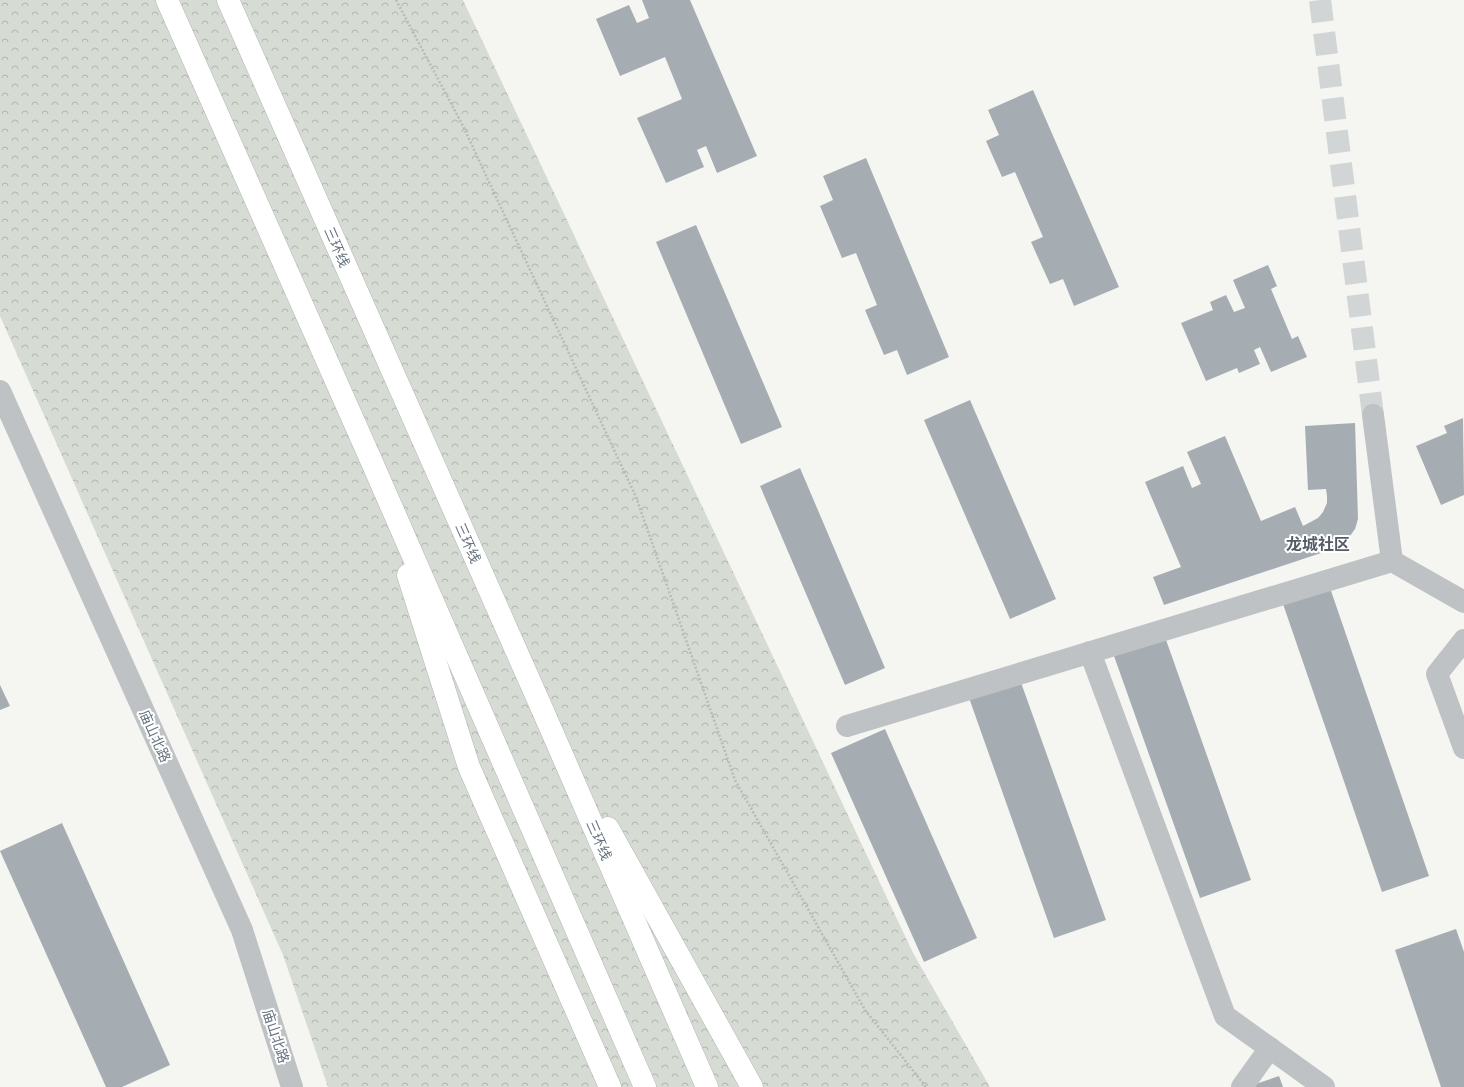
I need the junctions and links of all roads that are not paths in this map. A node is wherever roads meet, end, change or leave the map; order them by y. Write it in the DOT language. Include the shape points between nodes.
graph roads {
  1 [pos="167,0"];
  2 [pos="228,0"];
  3 [pos="0,391"];
  4 [pos="1374,415"];
  5 [pos="371,460"];
  6 [pos="1392,561"];
  7 [pos="1464,602"];
  8 [pos="1464,640"];
  9 [pos="1090,652"];
  10 [pos="543,711"];
  11 [pos="847,726"];
  12 [pos="1464,748"];
  13 [pos="1270,1048"];
  14 [pos="292,1087"];
  15 [pos="610,1087"];
  16 [pos="645,1087"];
  17 [pos="707,1087"];
  18 [pos="752,1087"];
  19 [pos="1242,1087"];
  20 [pos="1324,1087"];
  1 -- 5 [label="highway"];
  2 -- 10 [label="highway, 三环线"];
  3 -- 14 [label="street, 庙山北路" via="242,930"];
  4 -- 6 [label="street"];
  5 -- 15 [label="highway" via="469,767"];
  5 -- 16 [label="highway"];
  6 -- 7 [label="street"];
  6 -- 9 [label="street"];
  8 -- 12 [label="street" via="1437,674"];
  9 -- 11 [label="street"];
  9 -- 13 [label="street" via="1225,1016"];
  10 -- 17 [label="highway, 三环线"];
  10 -- 18 [label="highway"];
  13 -- 19 [label="street"];
  13 -- 20 [label="street"];
}
